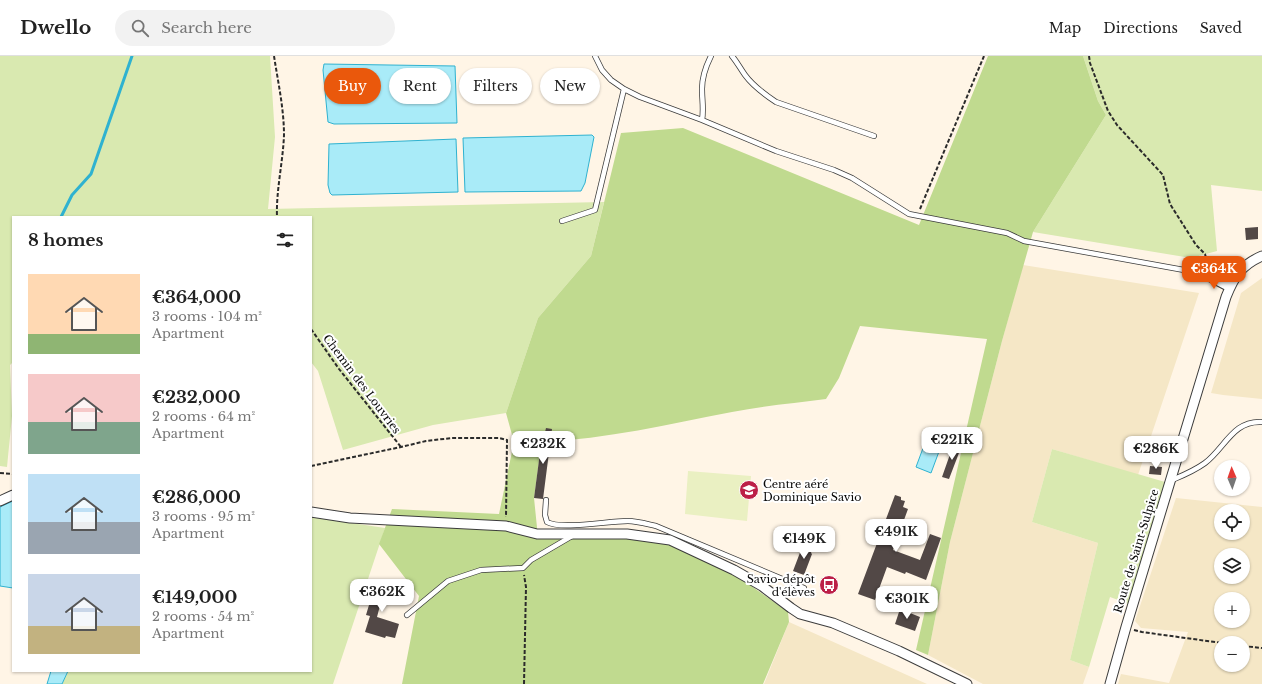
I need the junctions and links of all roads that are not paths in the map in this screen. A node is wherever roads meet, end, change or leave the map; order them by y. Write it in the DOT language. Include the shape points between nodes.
graph roads {
  1 [pos="595,56"];
  2 [pos="711,56"];
  3 [pos="732,56"];
  4 [pos="624,89"];
  5 [pos="702,120"];
  6 [pos="874,136"];
  7 [pos="562,221"];
  8 [pos="1262,256"];
  9 [pos="1207,275"];
  10 [pos="1230,287"];
  11 [pos="1262,422"];
  12 [pos="1170,480"];
  13 [pos="12,495"];
  14 [pos="546,500"];
  15 [pos="0,501"];
  16 [pos="312,512"];
  17 [pos="575,534"];
  18 [pos="804,588"];
  19 [pos="407,615"];
  20 [pos="967,684"];
  21 [pos="1110,684"];
  1 -- 4 [label="lane" via="607,76"];
  2 -- 5 [label="lane" via="702,84"];
  3 -- 6 [label="lane" via="755,86 776,102"];
  4 -- 5 [label="lane" via="658,105"];
  4 -- 7 [label="lane" via="595,210"];
  5 -- 9 [label="lane" via="776,151 852,178 909,214 1008,233 1024,241"];
  8 -- 10 [label="street, Route de Saint-Sulpice" via="1248,263"];
  9 -- 10 [label="street"];
  10 -- 12 [label="street, Route de Saint-Sulpice"];
  11 -- 12 [label="lane" via="1247,423 1236,430 1206,463 1188,474"];
  12 -- 21 [label="street, Route de Saint-Sulpice"];
  13 -- 15 [label="street"];
  14 -- 18 [label="lane" via="546,522 551,524 630,521 656,526"];
  16 -- 17 [label="street" via="350,518 506,526 537,534"];
  17 -- 19 [label="lane" via="531,560 523,568 481,570 448,581"];
  17 -- 20 [label="street" via="627,534 670,540 734,570 762,586 800,614 833,623"];
}
